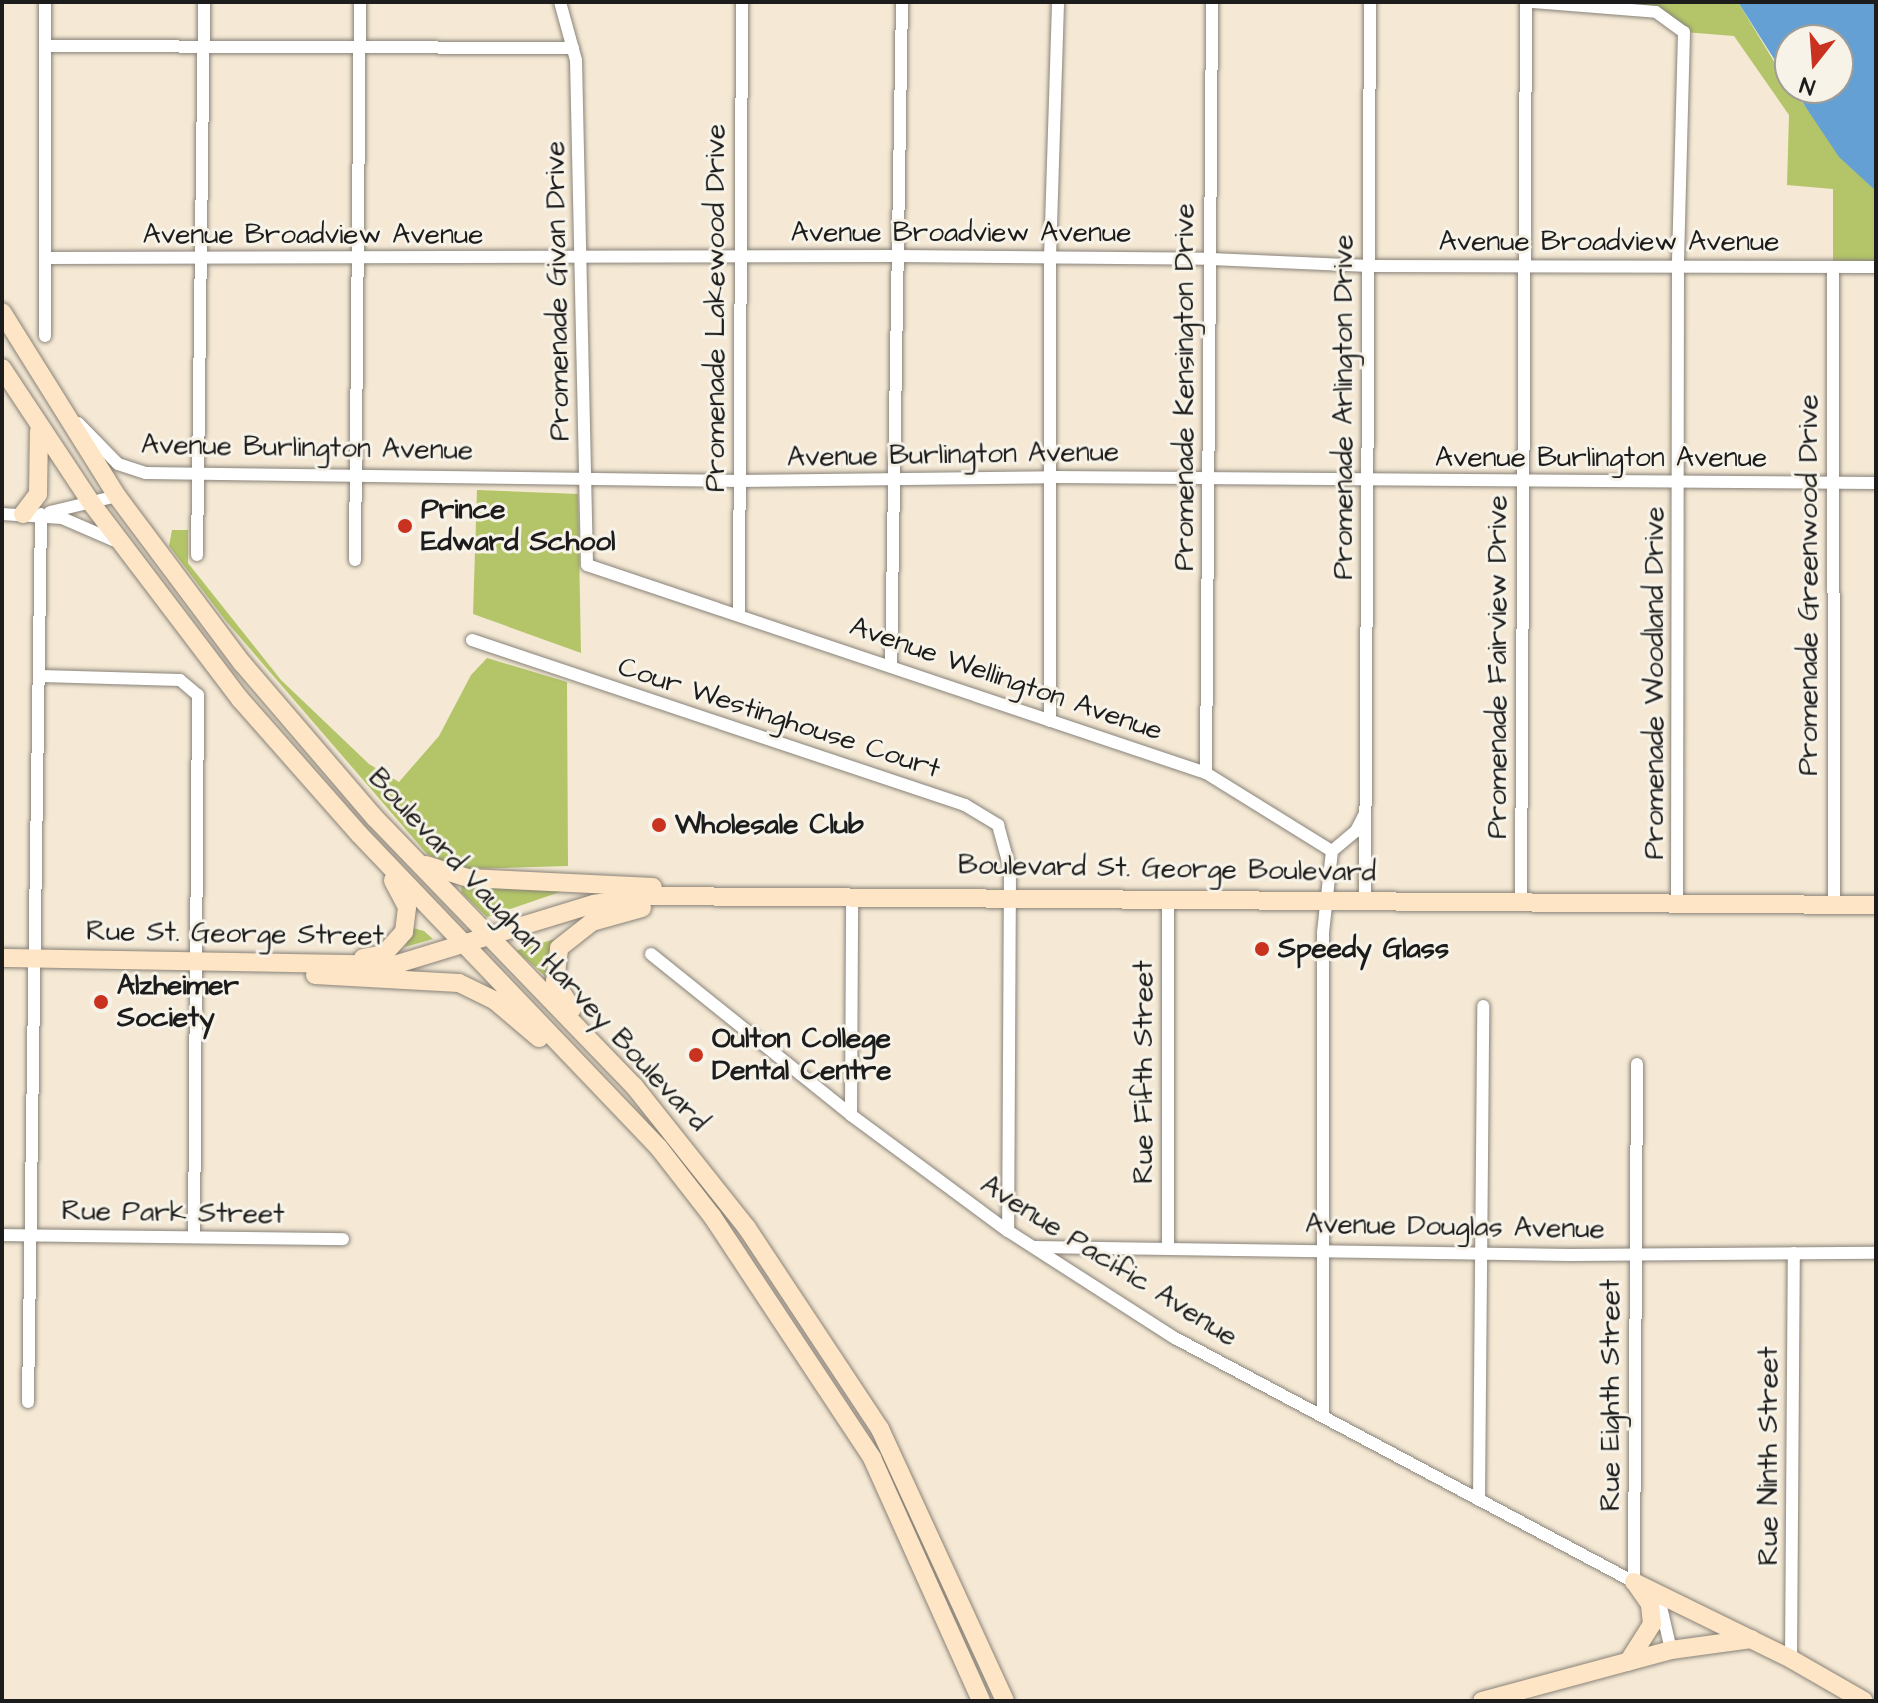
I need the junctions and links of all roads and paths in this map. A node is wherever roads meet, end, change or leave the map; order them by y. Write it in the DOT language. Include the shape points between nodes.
graph roads {
  1 [pos="45,2"];
  2 [pos="204,2"];
  3 [pos="360,2"];
  4 [pos="560,2"];
  5 [pos="742,2"];
  6 [pos="902,2"];
  7 [pos="1058,2"];
  8 [pos="1212,2"];
  9 [pos="1370,2"];
  10 [pos="1526,2"];
  11 [pos="1533,2"];
  12 [pos="204,45"];
  13 [pos="47,46"];
  14 [pos="360,48"];
  15 [pos="573,48"];
  16 [pos="741,256"];
  17 [pos="897,256"];
  18 [pos="45,258"];
  19 [pos="1050,258"];
  20 [pos="202,259"];
  21 [pos="358,259"];
  22 [pos="584,259"];
  23 [pos="1211,259"];
  24 [pos="1678,264"];
  25 [pos="1525,265"];
  26 [pos="1369,266"];
  27 [pos="1833,267"];
  28 [pos="1876,267"];
  29 [pos="2,312"];
  30 [pos="45,336"];
  31 [pos="2,368"];
  32 [pos="59,402"];
  33 [pos="36,421"];
  34 [pos="357,472"];
  35 [pos="199,473"];
  36 [pos="1053,477"];
  37 [pos="1209,478"];
  38 [pos="586,479"];
  39 [pos="896,480"];
  40 [pos="739,481"];
  41 [pos="1680,481"];
  42 [pos="1524,482"];
  43 [pos="1367,483"];
  44 [pos="1832,483"];
  45 [pos="1876,483"];
  46 [pos="117,496"];
  47 [pos="92,504"];
  48 [pos="2,514"];
  49 [pos="32,514"];
  50 [pos="125,549"];
  51 [pos="197,555"];
  52 [pos="355,560"];
  53 [pos="603,571"];
  54 [pos="739,615"];
  55 [pos="472,640"];
  56 [pos="891,664"];
  57 [pos="41,676"];
  58 [pos="1050,721"];
  59 [pos="1206,773"];
  60 [pos="1365,812"];
  61 [pos="359,834"];
  62 [pos="1332,851"];
  63 [pos="412,857"];
  64 [pos="1010,895"];
  65 [pos="764,896"];
  66 [pos="852,896"];
  67 [pos="1168,898"];
  68 [pos="1327,899"];
  69 [pos="1365,899"];
  70 [pos="1521,901"];
  71 [pos="1677,902"];
  72 [pos="1834,904"];
  73 [pos="1876,905"];
  74 [pos="490,937"];
  75 [pos="465,945"];
  76 [pos="651,954"];
  77 [pos="2,958"];
  78 [pos="39,959"];
  79 [pos="194,964"];
  80 [pos="273,966"];
  81 [pos="1483,1006"];
  82 [pos="595,1045"];
  83 [pos="1637,1064"];
  84 [pos="851,1115"];
  85 [pos="640,1128"];
  86 [pos="1008,1231"];
  87 [pos="2,1235"];
  88 [pos="32,1235"];
  89 [pos="194,1237"];
  90 [pos="343,1239"];
  91 [pos="1168,1246"];
  92 [pos="1034,1247"];
  93 [pos="1323,1248"];
  94 [pos="1481,1251"];
  95 [pos="1636,1253"];
  96 [pos="1794,1253"];
  97 [pos="1876,1253"];
  98 [pos="28,1402"];
  99 [pos="1323,1416"];
  100 [pos="1479,1500"];
  101 [pos="1634,1582"];
  102 [pos="1751,1639"];
  103 [pos="1671,1650"];
  104 [pos="984,1654"];
  105 [pos="1791,1659"];
  106 [pos="964,1662"];
  107 [pos="1628,1662"];
  108 [pos="974,1701"];
  109 [pos="981,1701"];
  110 [pos="1005,1701"];
  111 [pos="1014,1701"];
  112 [pos="1482,1701"];
  113 [pos="1864,1701"];
  1 -- 13 [label="street"];
  2 -- 12 [label="street"];
  3 -- 14 [label="street"];
  4 -- 15 [label="street, Promenade Givan Drive"];
  5 -- 16 [label="street, Promenade Lakewood Drive"];
  6 -- 17 [label="street"];
  7 -- 19 [label="street"];
  8 -- 23 [label="street, Promenade Kensington Drive"];
  9 -- 26 [label="street, Promenade Arlington Drive"];
  10 -- 25 [label="street, Promenade Fairview Drive"];
  11 -- 24 [label="street, Promenade Woodland Drive" via="1656,12 1684,32"];
  12 -- 13 [label="street"];
  12 -- 14 [label="street"];
  12 -- 20 [label="street"];
  13 -- 18 [label="street"];
  14 -- 15 [label="street"];
  14 -- 21 [label="street"];
  15 -- 22 [label="street, Promenade Givan Drive"];
  16 -- 17 [label="street, Avenue Broadview Avenue"];
  16 -- 22 [label="street, Avenue Broadview Avenue"];
  16 -- 40 [label="street, Promenade Lakewood Drive"];
  17 -- 19 [label="street, Avenue Broadview Avenue"];
  17 -- 39 [label="street"];
  18 -- 20 [label="street, Avenue Broadview Avenue"];
  18 -- 30 [label="street"];
  19 -- 23 [label="street, Avenue Broadview Avenue"];
  19 -- 36 [label="street"];
  20 -- 21 [label="street, Avenue Broadview Avenue"];
  20 -- 35 [label="street"];
  21 -- 22 [label="street, Avenue Broadview Avenue"];
  21 -- 34 [label="street"];
  22 -- 38 [label="street, Promenade Givan Drive"];
  23 -- 26 [label="street, Avenue Broadview Avenue"];
  23 -- 37 [label="street, Promenade Kensington Drive"];
  24 -- 25 [label="street, Avenue Broadview Avenue"];
  24 -- 27 [label="street, Avenue Broadview Avenue"];
  24 -- 41 [label="street, Promenade Woodland Drive"];
  25 -- 26 [label="street, Avenue Broadview Avenue"];
  25 -- 42 [label="street, Promenade Fairview Drive"];
  26 -- 43 [label="street, Promenade Arlington Drive"];
  27 -- 28 [label="street, Avenue Broadview Avenue"];
  27 -- 44 [label="street, Promenade Greenwood Drive"];
  29 -- 32 [label="main road, Boulevard Vaughan Harvey Boulevard"];
  31 -- 33 [label="main road, Boulevard Vaughan Harvey Boulevard"];
  32 -- 35 [label="street, Avenue Burlington Avenue" via="118,464 146,473"];
  32 -- 46 [label="main road, Boulevard Vaughan Harvey Boulevard"];
  33 -- 47 [label="main road, Boulevard Vaughan Harvey Boulevard"];
  33 -- 49 [label="main road" via="42,464"];
  34 -- 35 [label="street, Avenue Burlington Avenue"];
  34 -- 38 [label="street, Avenue Burlington Avenue"];
  34 -- 52 [label="street"];
  35 -- 51 [label="street"];
  36 -- 37 [label="street, Avenue Burlington Avenue"];
  36 -- 39 [label="street, Avenue Burlington Avenue"];
  36 -- 58 [label="street"];
  37 -- 43 [label="street, Avenue Burlington Avenue"];
  37 -- 59 [label="street, Promenade Kensington Drive"];
  38 -- 40 [label="street, Avenue Burlington Avenue"];
  38 -- 53 [label="street, Promenade Givan Drive" via="587,565"];
  39 -- 40 [label="street, Avenue Burlington Avenue"];
  39 -- 56 [label="street"];
  40 -- 54 [label="street, Promenade Lakewood Drive"];
  41 -- 42 [label="street, Avenue Burlington Avenue"];
  41 -- 44 [label="street, Avenue Burlington Avenue"];
  41 -- 71 [label="street, Promenade Woodland Drive"];
  42 -- 43 [label="street, Avenue Burlington Avenue"];
  42 -- 70 [label="street, Promenade Fairview Drive"];
  43 -- 60 [label="street, Promenade Arlington Drive"];
  44 -- 45 [label="street, Avenue Burlington Avenue"];
  44 -- 72 [label="street, Promenade Greenwood Drive"];
  46 -- 47 [label="street"];
  46 -- 63 [label="main road, Boulevard Vaughan Harvey Boulevard" via="242,663"];
  47 -- 49 [label="street"];
  47 -- 50 [label="main road, Boulevard Vaughan Harvey Boulevard"];
  48 -- 49 [label="street"];
  49 -- 50 [label="street" via="88,525"];
  49 -- 57 [label="street"];
  50 -- 61 [label="main road, Boulevard Vaughan Harvey Boulevard" via="240,699"];
  53 -- 54 [label="street, Avenue Wellington Avenue"];
  54 -- 56 [label="street, Avenue Wellington Avenue"];
  55 -- 64 [label="street, Cour Westinghouse Court" via="976,809 1003,834"];
  56 -- 58 [label="street, Avenue Wellington Avenue"];
  57 -- 78 [label="street"];
  57 -- 79 [label="street" via="180,680 198,695"];
  58 -- 59 [label="street, Avenue Wellington Avenue"];
  59 -- 62 [label="street, Avenue Wellington Avenue"];
  60 -- 62 [label="street" via="1356,831"];
  60 -- 69 [label="street, Promenade Arlington Drive"];
  61 -- 75 [label="main road, Boulevard Vaughan Harvey Boulevard"];
  61 -- 80 [label="main road" via="405,900 402,936 375,957"];
  62 -- 68 [label="street"];
  63 -- 65 [label="main road" via="460,877"];
  63 -- 74 [label="main road, Boulevard Vaughan Harvey Boulevard"];
  64 -- 66 [label="main road, Boulevard St. George Boulevard"];
  64 -- 67 [label="main road, Boulevard St. George Boulevard"];
  64 -- 86 [label="street, Cour Westinghouse Court"];
  65 -- 66 [label="main road, Boulevard St. George Boulevard"];
  65 -- 74 [label="main road, Boulevard St. George Boulevard" via="610,900"];
  65 -- 82 [label="main road" via="636,908 571,934 555,956 555,982"];
  66 -- 84 [label="street"];
  67 -- 68 [label="main road, Boulevard St. George Boulevard"];
  67 -- 91 [label="street, Rue Fifth Street"];
  68 -- 69 [label="main road, Boulevard St. George Boulevard"];
  68 -- 93 [label="street"];
  69 -- 70 [label="main road, Boulevard St. George Boulevard"];
  70 -- 71 [label="main road, Boulevard St. George Boulevard"];
  71 -- 72 [label="main road, Boulevard St. George Boulevard"];
  72 -- 73 [label="main road, Boulevard St. George Boulevard"];
  74 -- 75 [label="main road, Boulevard St. George Boulevard"];
  74 -- 82 [label="main road, Boulevard Vaughan Harvey Boulevard"];
  75 -- 80 [label="main road, Rue St. George Street" via="394,965"];
  75 -- 85 [label="main road, Boulevard Vaughan Harvey Boulevard"];
  76 -- 84 [label="street, Avenue Pacific Avenue"];
  77 -- 78 [label="main road, Rue St. George Street"];
  78 -- 79 [label="main road, Rue St. George Street"];
  78 -- 88 [label="street"];
  79 -- 80 [label="main road, Rue St. George Street"];
  79 -- 89 [label="street"];
  80 -- 85 [label="main road" via="341,980 445,981 471,987 504,1007"];
  81 -- 94 [label="street"];
  82 -- 104 [label="main road, Boulevard Vaughan Harvey Boulevard" via="747,1228 880,1429"];
  83 -- 95 [label="street, Rue Eighth Street"];
  84 -- 86 [label="street, Avenue Pacific Avenue"];
  85 -- 106 [label="main road, Boulevard Vaughan Harvey Boulevard" via="720,1228 872,1458"];
  86 -- 92 [label="street, Avenue Pacific Avenue"];
  87 -- 88 [label="street, Rue Park Street"];
  88 -- 89 [label="street, Rue Park Street"];
  88 -- 98 [label="street"];
  89 -- 90 [label="street, Rue Park Street"];
  91 -- 92 [label="street, Avenue Douglas Avenue"];
  91 -- 93 [label="street, Avenue Douglas Avenue"];
  92 -- 99 [label="street, Avenue Pacific Avenue" via="1173,1337"];
  93 -- 94 [label="street, Avenue Douglas Avenue"];
  93 -- 99 [label="street"];
  94 -- 95 [label="street, Avenue Douglas Avenue"];
  94 -- 100 [label="street"];
  95 -- 96 [label="street, Avenue Douglas Avenue"];
  95 -- 101 [label="street, Rue Eighth Street"];
  96 -- 97 [label="street, Avenue Douglas Avenue"];
  96 -- 105 [label="street, Rue Ninth Street"];
  99 -- 100 [label="street, Avenue Pacific Avenue"];
  100 -- 101 [label="street, Avenue Pacific Avenue"];
  101 -- 102 [label="main road"];
  101 -- 103 [label="street, Avenue Pacific Avenue" via="1662,1611"];
  101 -- 107 [label="main road" via="1650,1604 1652,1624"];
  102 -- 103 [label="main road"];
  102 -- 105 [label="main road"];
  103 -- 107 [label="main road"];
  104 -- 110 [label="main road, Boulevard Vaughan Harvey Boulevard"];
  104 -- 111 [label="main road"];
  105 -- 113 [label="main road"];
  106 -- 108 [label="main road"];
  106 -- 109 [label="main road, Boulevard Vaughan Harvey Boulevard"];
  107 -- 112 [label="main road"];
}
